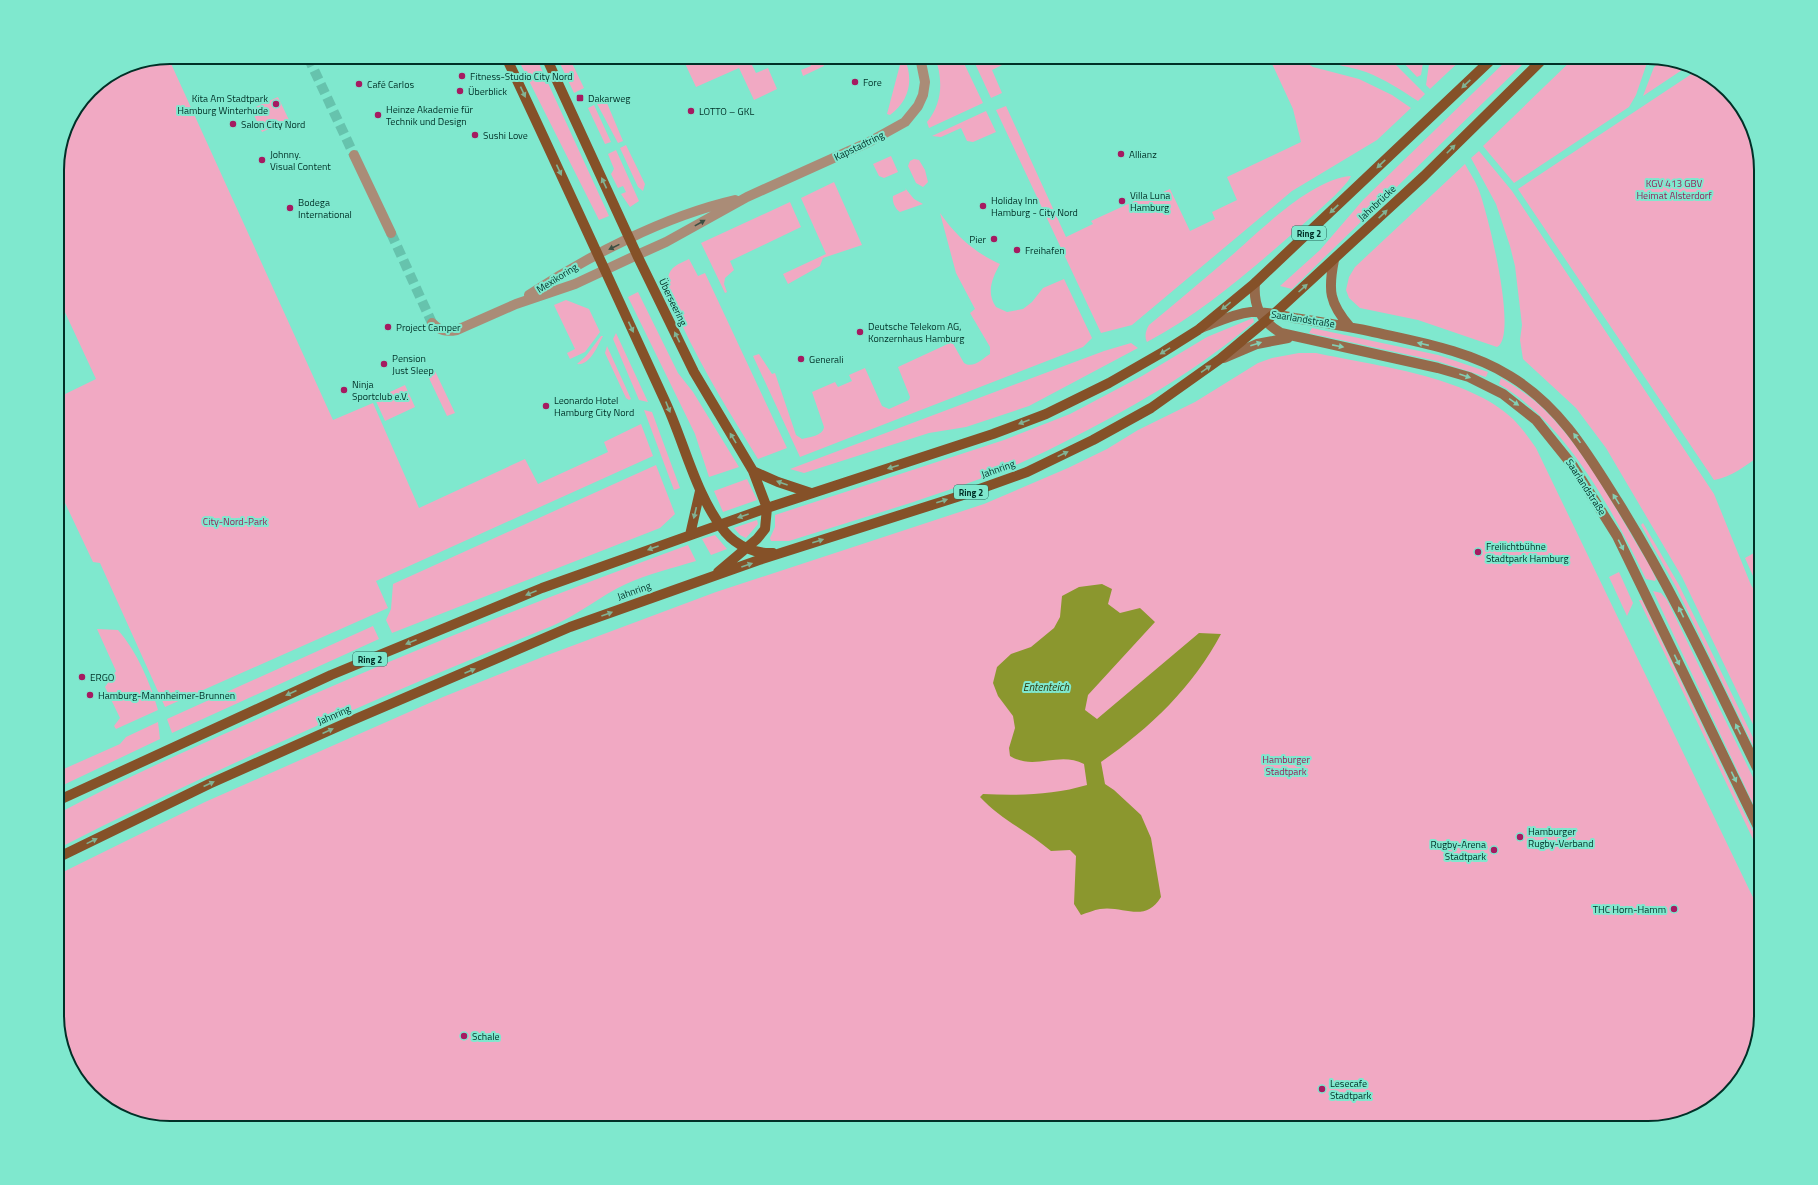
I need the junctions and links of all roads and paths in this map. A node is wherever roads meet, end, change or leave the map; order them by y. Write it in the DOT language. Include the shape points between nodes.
graph roads {
  1 [pos="509,64"];
  2 [pos="549,64"];
  3 [pos="921,64"];
  4 [pos="1487,64"];
  5 [pos="1538,64"];
  6 [pos="354,155"];
  7 [pos="746,197"];
  8 [pos="391,233"];
  9 [pos="630,240"];
  10 [pos="598,255"];
  11 [pos="637,255"];
  12 [pos="1334,260"];
  13 [pos="605,270"];
  14 [pos="1256,283"];
  15 [pos="516,304"];
  16 [pos="1258,312"];
  17 [pos="1274,314"];
  18 [pos="1265,322"];
  19 [pos="432,323"];
  20 [pos="1350,327"];
  21 [pos="1198,330"];
  22 [pos="1300,339"];
  23 [pos="1220,359"];
  24 [pos="753,471"];
  25 [pos="700,491"];
  26 [pos="811,493"];
  27 [pos="767,508"];
  28 [pos="720,524"];
  29 [pos="690,535"];
  30 [pos="746,548"];
  31 [pos="781,553"];
  32 [pos="712,576"];
  33 [pos="1754,762"];
  34 [pos="64,799"];
  35 [pos="1754,819"];
  36 [pos="64,855"];
  1 -- 10 [label="main road, one-way"];
  9 -- 2 [label="main road, Überseering, one-way"];
  3 -- 7 [label="street, Kapstadtring" via="925,82 923,95 905,122 869,142"];
  4 -- 14 [label="main road, Ring 2, one-way"];
  12 -- 5 [label="main road, Jahnbrücke / Ring 2, one-way"];
  6 -- 8 [label="street"];
  7 -- 9 [label="street, Kapstadtring" via="711,206"];
  11 -- 7 [label="street, Kapstadtring, one-way" via="666,242"];
  9 -- 10 [label="street, Mexikoring, one-way"];
  9 -- 11 [label="main road, Überseering"];
  10 -- 13 [label="main road"];
  10 -- 15 [label="street, Mexikoring" via="568,269"];
  11 -- 13 [label="street, Mexikoring"];
  24 -- 11 [label="main road, Überseering, one-way" via="694,372"];
  17 -- 12 [label="main road, Jahnbrücke / Ring 2, one-way"];
  12 -- 20 [label="main road" via="1330,280 1331,296"];
  13 -- 15 [label="street, Mexikoring" via="575,284"];
  13 -- 25 [label="main road, one-way" via="666,403"];
  14 -- 16 [label="main road, Saarlandstraße" via="1255,298"];
  14 -- 21 [label="main road, Ring 2, one-way"];
  15 -- 19 [label="street, Mexikoring" via="449,332 437,328"];
  16 -- 17 [label="main road, Saarlandstraße"];
  16 -- 18 [label="main road, Saarlandstraße"];
  16 -- 21 [label="main road, Saarlandstraße" via="1234,316"];
  17 -- 18 [label="main road, Jahnbrücke / Ring 2"];
  17 -- 20 [label="main road, Saarlandstraße"];
  18 -- 22 [label="main road, Saarlandstraße" via="1281,334"];
  18 -- 23 [label="main road, Jahnbrücke / Ring 2"];
  33 -- 20 [label="main road, Saarlandstraße, one-way" via="1669,590 1592,458 1566,423 1528,388 1499,369 1440,348"];
  21 -- 26 [label="main road, Ring 2, one-way" via="1109,383 1046,414 993,434"];
  23 -- 22 [label="main road, one-way" via="1271,340"];
  22 -- 35 [label="main road, Saarlandstraße, one-way" via="1393,357 1469,377 1516,403 1547,432 1577,472 1617,536"];
  31 -- 23 [label="main road, Jahnring / Ring 2, one-way" via="1027,472 1151,408"];
  26 -- 24 [label="main road, one-way"];
  24 -- 27 [label="main road, Überseering"];
  25 -- 28 [label="main road"];
  25 -- 29 [label="main road, one-way"];
  26 -- 27 [label="main road, Ring 2"];
  27 -- 28 [label="main road, Ring 2, one-way"];
  27 -- 30 [label="main road, Überseering" via="765,529 758,539"];
  28 -- 29 [label="main road, Ring 2"];
  28 -- 30 [label="main road" via="731,539"];
  29 -- 34 [label="main road, Ring 2, one-way" via="542,588 331,675"];
  30 -- 31 [label="main road"];
  30 -- 32 [label="main road, Überseering"];
  32 -- 31 [label="main road, Jahnring / Ring 2, one-way"];
  36 -- 32 [label="main road, Jahnring / Ring 2, one-way" via="209,784 346,723 570,627"];
}
